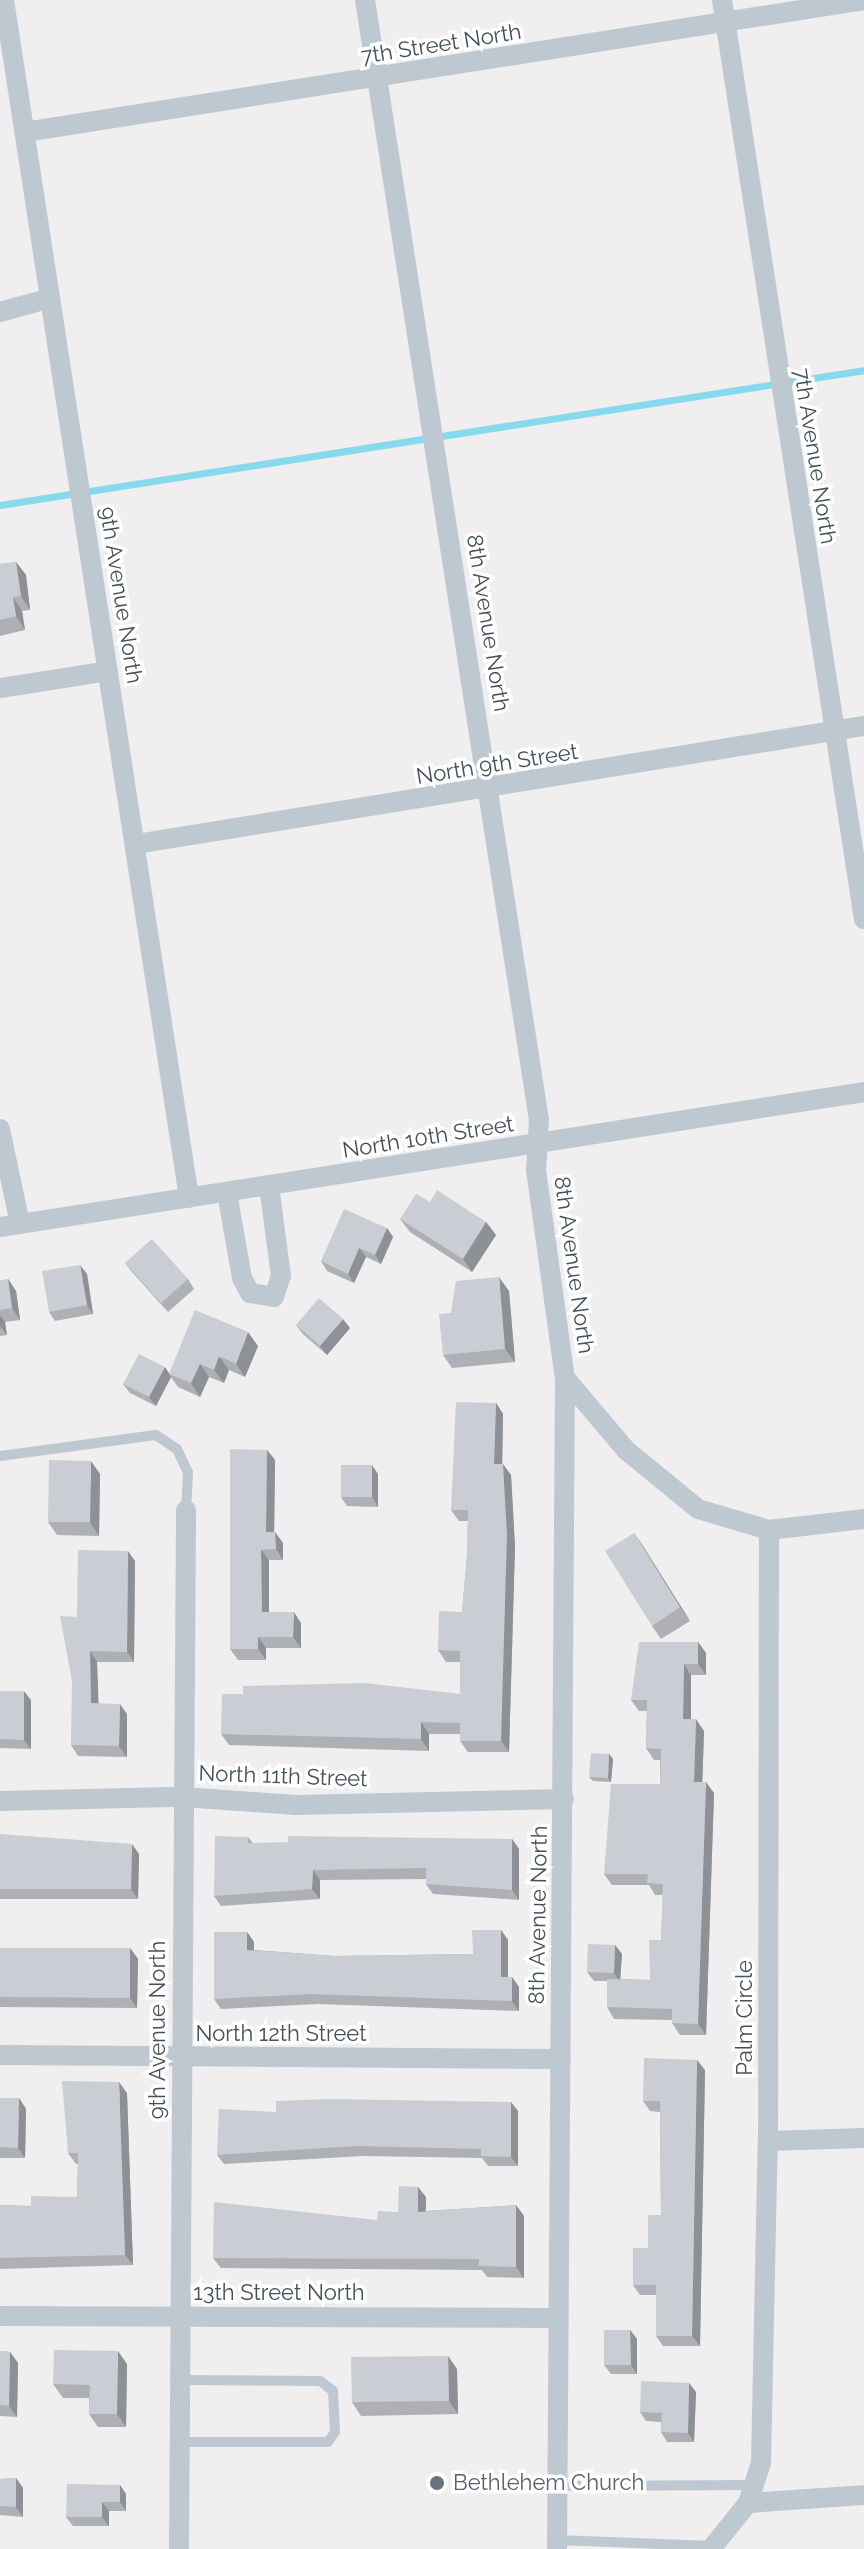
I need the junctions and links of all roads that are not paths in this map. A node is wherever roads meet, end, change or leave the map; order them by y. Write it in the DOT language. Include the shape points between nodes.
graph roads {
  1 [pos="4,0"];
  2 [pos="365,0"];
  3 [pos="722,0"];
  4 [pos="864,0"];
  5 [pos="726,23"];
  6 [pos="378,79"];
  7 [pos="25,132"];
  8 [pos="50,298"];
  9 [pos="0,312"];
  10 [pos="108,671"];
  11 [pos="0,688"];
  12 [pos="864,726"];
  13 [pos="833,731"];
  14 [pos="489,790"];
  15 [pos="136,844"];
  16 [pos="864,919"];
  17 [pos="864,1092"];
  18 [pos="0,1129"];
  19 [pos="538,1144"];
  20 [pos="269,1186"];
  21 [pos="227,1193"];
  22 [pos="189,1198"];
  23 [pos="10,1225"];
  24 [pos="565,1378"];
  25 [pos="0,1456"];
  26 [pos="186,1510"];
  27 [pos="864,1519"];
  28 [pos="769,1530"];
  29 [pos="182,1797"];
  30 [pos="564,1799"];
  31 [pos="0,1801"];
  32 [pos="0,2055"];
  33 [pos="182,2057"];
  34 [pos="561,2059"];
  35 [pos="864,2138"];
  36 [pos="768,2141"];
  37 [pos="0,2316"];
  38 [pos="180,2317"];
  39 [pos="558,2318"];
  40 [pos="180,2380"];
  41 [pos="179,2442"];
  42 [pos="758,2485"];
  43 [pos="557,2486"];
  44 [pos="864,2495"];
  45 [pos="748,2503"];
  46 [pos="557,2545"];
  47 [pos="712,2547"];
  48 [pos="179,2549"];
  1 -- 7 [label="street, 9th Avenue North"];
  2 -- 6 [label="street, 8th Avenue North"];
  3 -- 5 [label="street, 7th Avenue North"];
  4 -- 5 [label="street, 7th Street North"];
  5 -- 6 [label="street, 7th Street North"];
  5 -- 13 [label="street, 7th Avenue North"];
  6 -- 7 [label="street, 7th Street North"];
  6 -- 14 [label="street, 8th Avenue North"];
  7 -- 8 [label="street, 9th Avenue North"];
  8 -- 9 [label="street"];
  8 -- 10 [label="street, 9th Avenue North"];
  10 -- 11 [label="street"];
  10 -- 15 [label="street, 9th Avenue North"];
  12 -- 13 [label="street, North 9th Street"];
  13 -- 14 [label="street, North 9th Street"];
  13 -- 16 [label="street, 7th Avenue North"];
  14 -- 15 [label="street, North 9th Street"];
  14 -- 19 [label="street, 8th Avenue North"];
  15 -- 22 [label="street, 9th Avenue North"];
  17 -- 19 [label="street, North 10th Street"];
  18 -- 23 [label="street"];
  19 -- 20 [label="street, North 10th Street"];
  19 -- 24 [label="street, 8th Avenue North"];
  20 -- 21 [label="street, North 10th Street"];
  20 -- 21 [label="street" via="281,1276 274,1297 250,1293 242,1278"];
  21 -- 22 [label="street, North 10th Street"];
  22 -- 23 [label="street, North 10th Street"];
  24 -- 28 [label="street" via="669,1490 698,1509"];
  24 -- 30 [label="street, 8th Avenue North"];
  25 -- 26 [label="lane" via="156,1435 177,1449 188,1473"];
  26 -- 29 [label="street, 9th Avenue North"];
  27 -- 28 [label="street"];
  28 -- 36 [label="street, Palm Circle"];
  29 -- 30 [label="street, North 11th Street" via="296,1805"];
  29 -- 31 [label="street, North 11th Street"];
  29 -- 33 [label="street, 9th Avenue North"];
  30 -- 34 [label="street, 8th Avenue North"];
  32 -- 33 [label="street, North 12th Street"];
  33 -- 34 [label="street, North 12th Street"];
  33 -- 38 [label="street, 9th Avenue North"];
  34 -- 39 [label="street, 8th Avenue North"];
  35 -- 36 [label="street"];
  36 -- 42 [label="street, Palm Circle"];
  37 -- 38 [label="street, 13th Street North"];
  38 -- 39 [label="street, 13th Street North"];
  38 -- 40 [label="street, 9th Avenue North"];
  39 -- 43 [label="street, 8th Avenue North"];
  40 -- 41 [label="street, 9th Avenue North"];
  40 -- 41 [label="lane" via="320,2381 333,2391 335,2432 328,2442"];
  41 -- 48 [label="street, 9th Avenue North"];
  42 -- 43 [label="lane"];
  42 -- 45 [label="street, Palm Circle"];
  43 -- 46 [label="street, 8th Avenue North"];
  44 -- 45 [label="street"];
  45 -- 47 [label="street, Palm Circle"];
  46 -- 47 [label="lane"];
}
